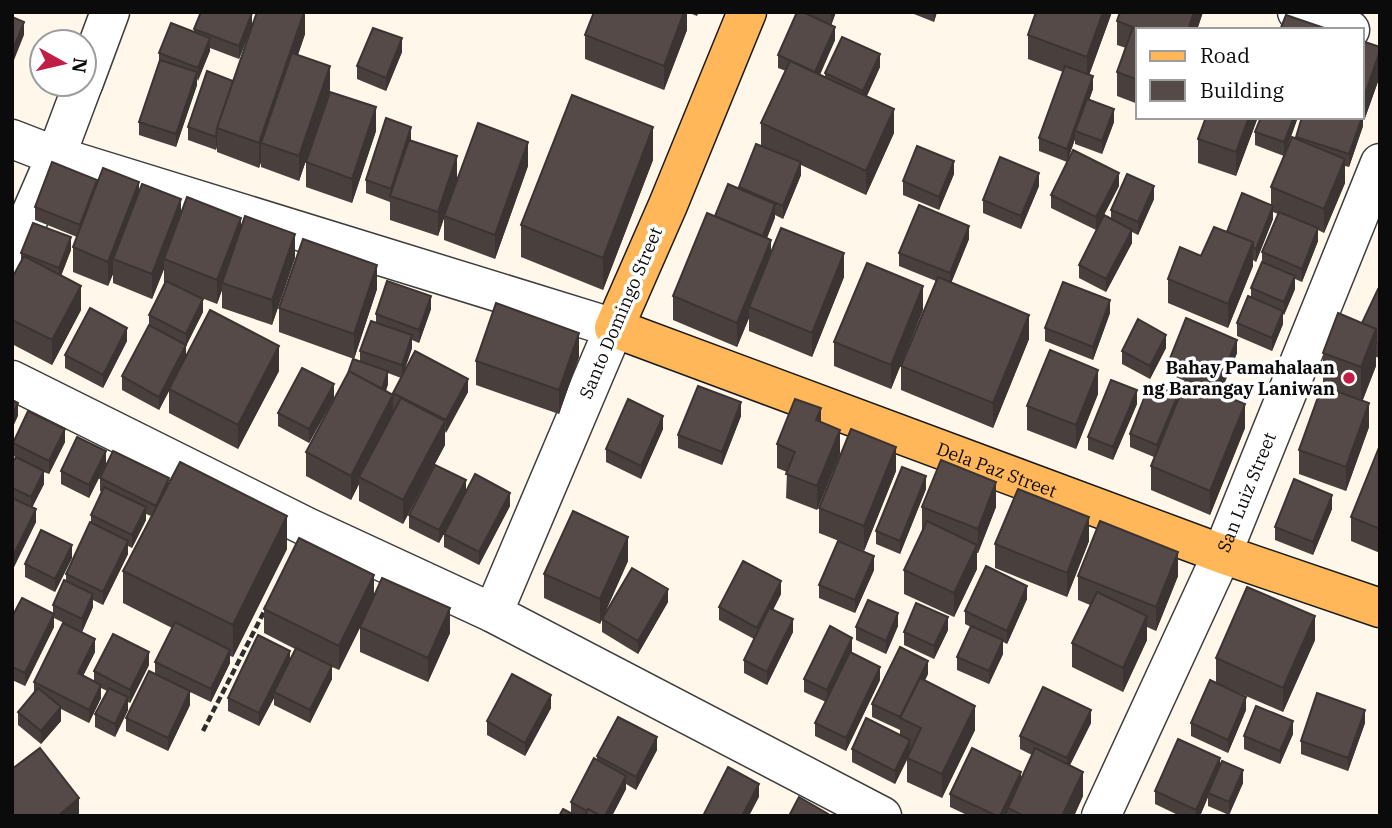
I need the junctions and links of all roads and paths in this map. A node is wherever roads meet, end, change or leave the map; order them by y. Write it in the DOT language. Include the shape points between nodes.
graph roads {
  1 [pos="110,12"];
  2 [pos="747,12"];
  3 [pos="1297,12"];
  4 [pos="1344,28"];
  5 [pos="98,45"];
  6 [pos="78,98"];
  7 [pos="12,139"];
  8 [pos="56,156"];
  9 [pos="1380,163"];
  10 [pos="12,257"];
  11 [pos="614,328"];
  12 [pos="12,380"];
  13 [pos="1222,554"];
  14 [pos="270,599"];
  15 [pos="1380,608"];
  16 [pos="493,613"];
  17 [pos="203,731"];
  18 [pos="882,816"];
  19 [pos="1101,816"];
  1 -- 5 [label="street"];
  2 -- 11 [label="main road, Santo Domingo Street"];
  3 -- 4 [label="street"];
  6 -- 8 [label="street"];
  7 -- 8 [label="street"];
  8 -- 10 [label="street"];
  8 -- 11 [label="street"];
  9 -- 13 [label="street, San Luiz Street"];
  11 -- 13 [label="main road, Dela Paz Street"];
  11 -- 16 [label="street, Santo Domingo Street"];
  12 -- 16 [label="street" via="307,527"];
  13 -- 15 [label="main road, Dela Paz Street"];
  13 -- 19 [label="street, San Luiz Street"];
  14 -- 17 [label="path"];
  16 -- 18 [label="street"];
}
